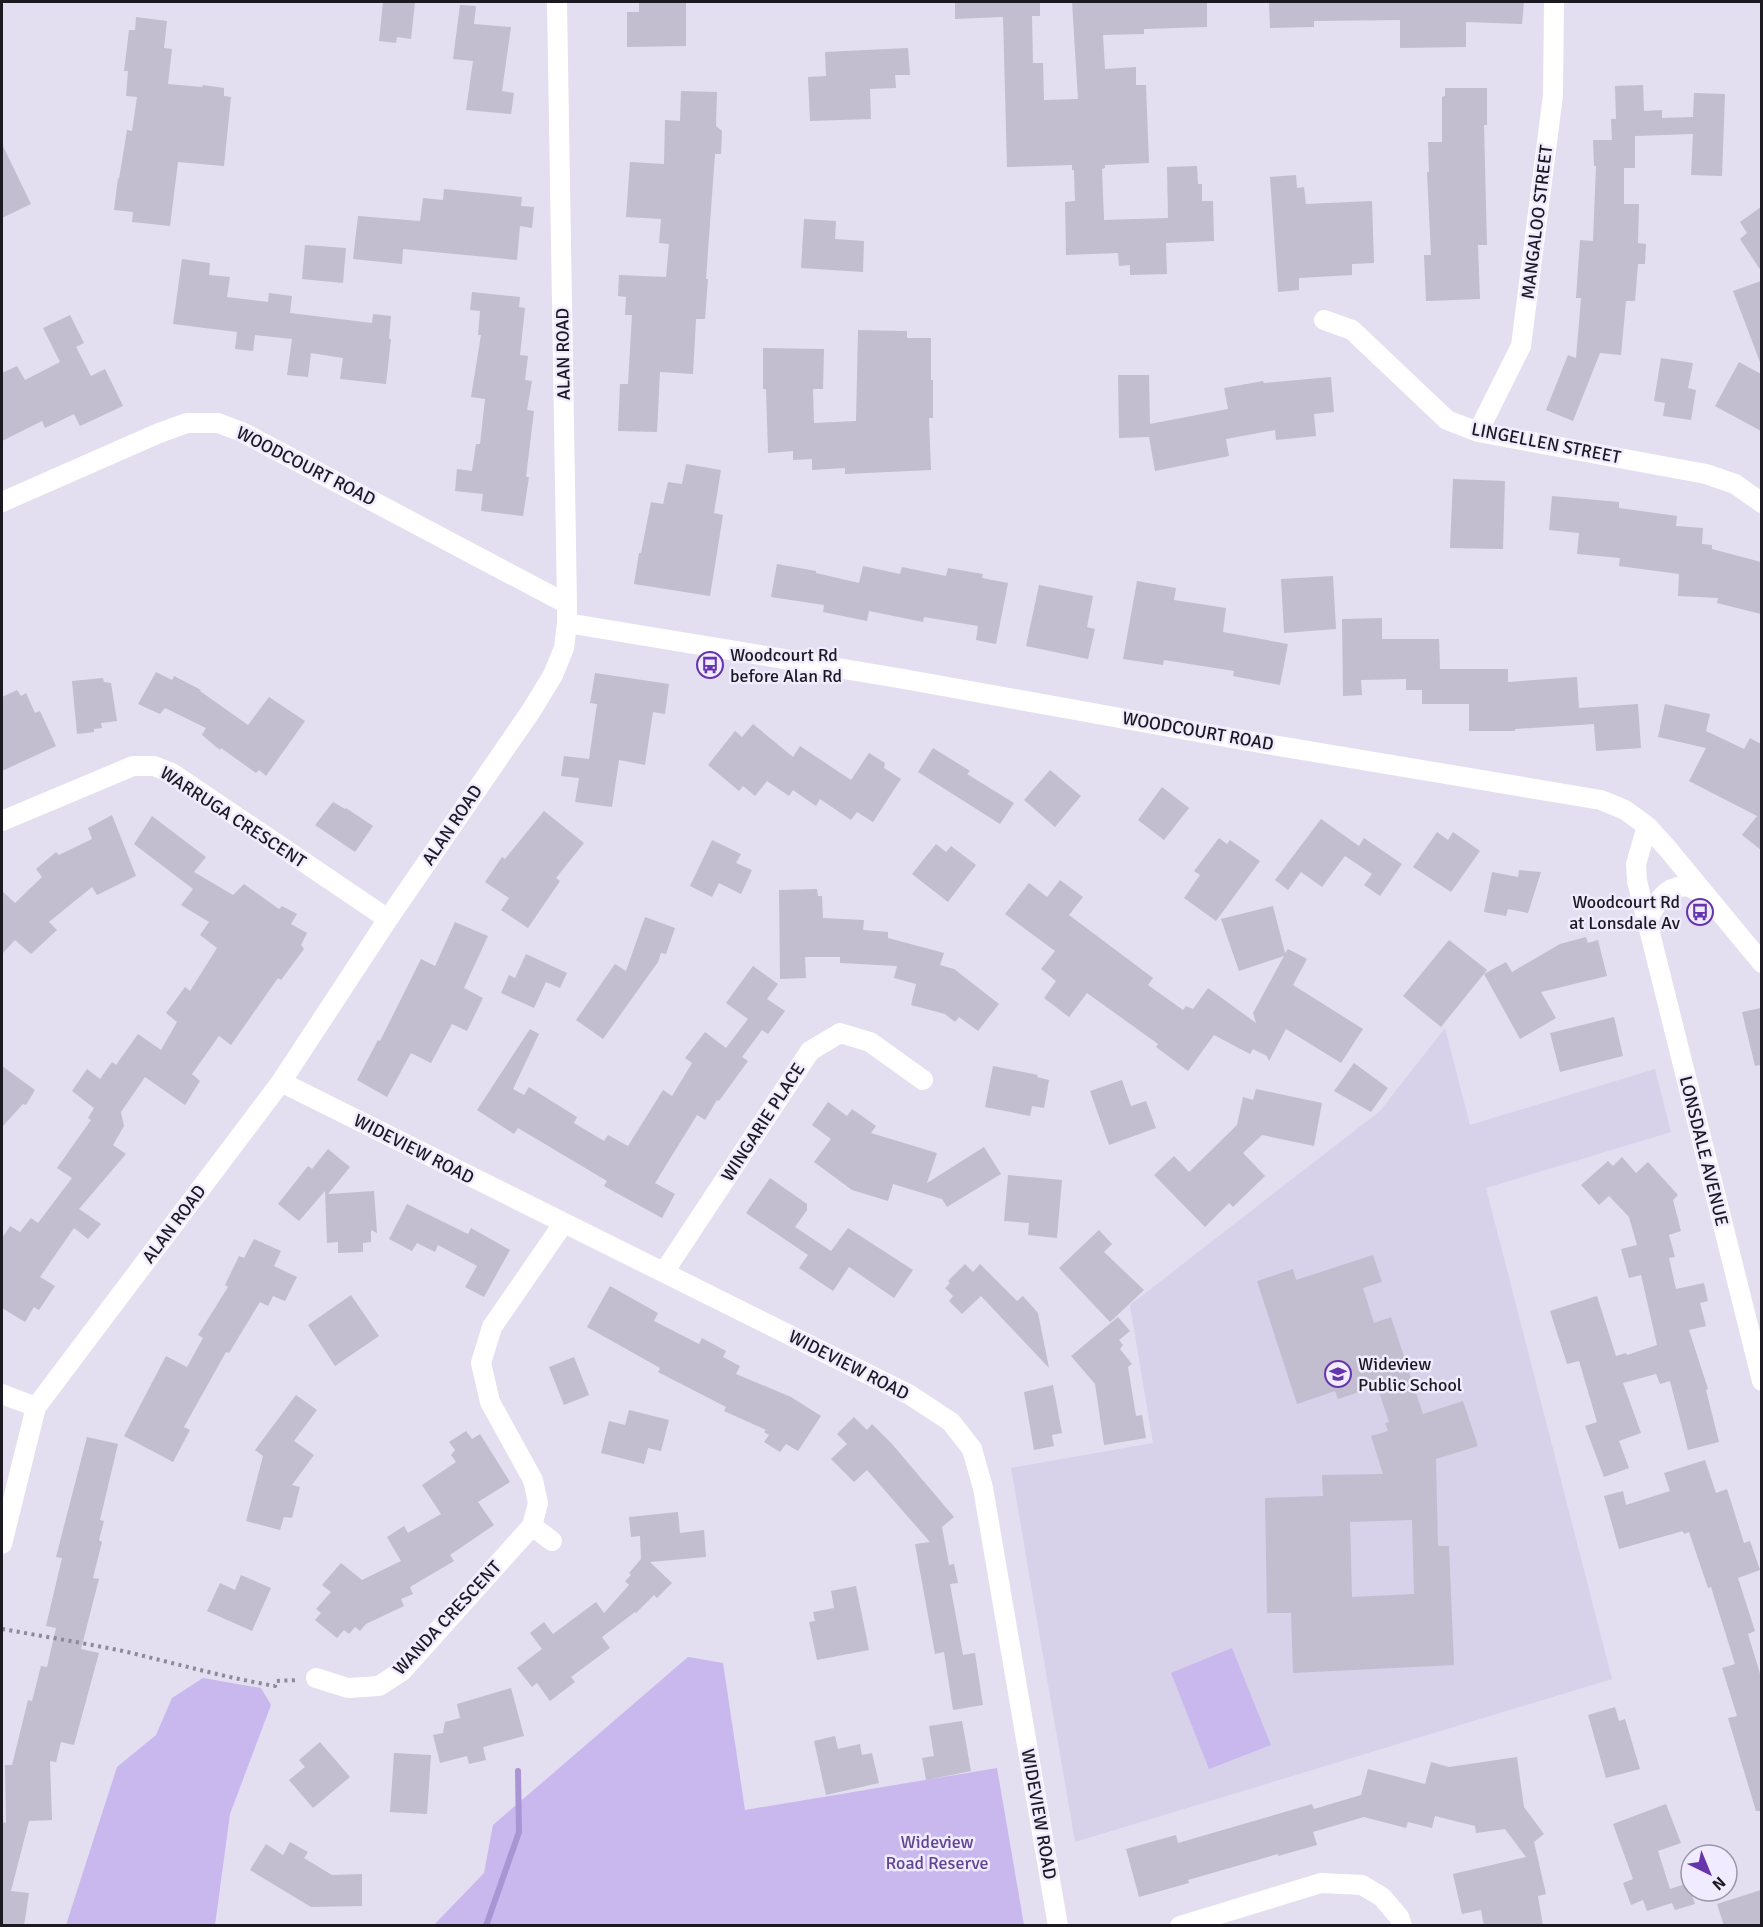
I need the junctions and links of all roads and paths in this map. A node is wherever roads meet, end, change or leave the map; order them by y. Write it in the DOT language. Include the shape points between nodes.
graph roads {
  1 [pos="557,2"];
  2 [pos="1554,2"];
  3 [pos="1324,320"];
  4 [pos="1478,432"];
  5 [pos="2,501"];
  6 [pos="1761,503"];
  7 [pos="567,613"];
  8 [pos="2,821"];
  9 [pos="1647,825"];
  10 [pos="1708,898"];
  11 [pos="388,920"];
  12 [pos="1647,922"];
  13 [pos="1761,963"];
  14 [pos="923,1080"];
  15 [pos="281,1082"];
  16 [pos="563,1224"];
  17 [pos="664,1272"];
  18 [pos="1761,1381"];
  19 [pos="2,1394"];
  20 [pos="36,1407"];
  21 [pos="532,1526"];
  22 [pos="552,1541"];
  23 [pos="2,1544"];
  24 [pos="2,1629"];
  25 [pos="316,1678"];
  26 [pos="276,1681"];
  27 [pos="1058,1926"];
  28 [pos="1180,1926"];
  29 [pos="1402,1926"];
  1 -- 7 [label="street, ALAN ROAD"];
  2 -- 4 [label="street, MANGALOO STREET" via="1553,95 1521,346"];
  3 -- 4 [label="street, LINGELLEN STREET" via="1352,330 1448,420"];
  4 -- 6 [label="street, LINGELLEN STREET" via="1706,474 1735,484"];
  5 -- 7 [label="street, WOODCOURT ROAD" via="159,433 187,423 218,423 242,432"];
  7 -- 9 [label="street, WOODCOURT ROAD" via="898,678 1601,800"];
  7 -- 11 [label="street, ALAN ROAD" via="564,648 553,675"];
  8 -- 11 [label="street, WARRUGA CRESCENT" via="134,766 154,766 172,773"];
  9 -- 10 [label="street, WOODCOURT ROAD"];
  9 -- 12 [label="street, LONSDALE AVENUE" via="1636,864"];
  10 -- 12 [label="street" via="1690,887 1673,889 1658,900"];
  10 -- 13 [label="street, WOODCOURT ROAD"];
  11 -- 15 [label="street, ALAN ROAD"];
  12 -- 18 [label="street, LONSDALE AVENUE"];
  14 -- 17 [label="street, WINGARIE PLACE" via="870,1042 840,1033 810,1051"];
  15 -- 16 [label="street, WIDEVIEW ROAD"];
  15 -- 20 [label="street, ALAN ROAD"];
  16 -- 17 [label="street, WIDEVIEW ROAD"];
  16 -- 21 [label="street" via="492,1326 481,1363 490,1402 533,1480 537,1503"];
  17 -- 27 [label="street, WIDEVIEW ROAD" via="910,1395 951,1422 972,1449 984,1488"];
  19 -- 20 [label="street"];
  20 -- 23 [label="street, ALAN ROAD"];
  21 -- 22 [label="street"];
  21 -- 25 [label="street, WANDA CRESCENT" via="402,1671 379,1686 348,1688"];
  24 -- 26 [label="path" via="123,1651 242,1680 275,1686"];
  28 -- 29 [label="street" via="1322,1883 1362,1885 1382,1897"];
}
